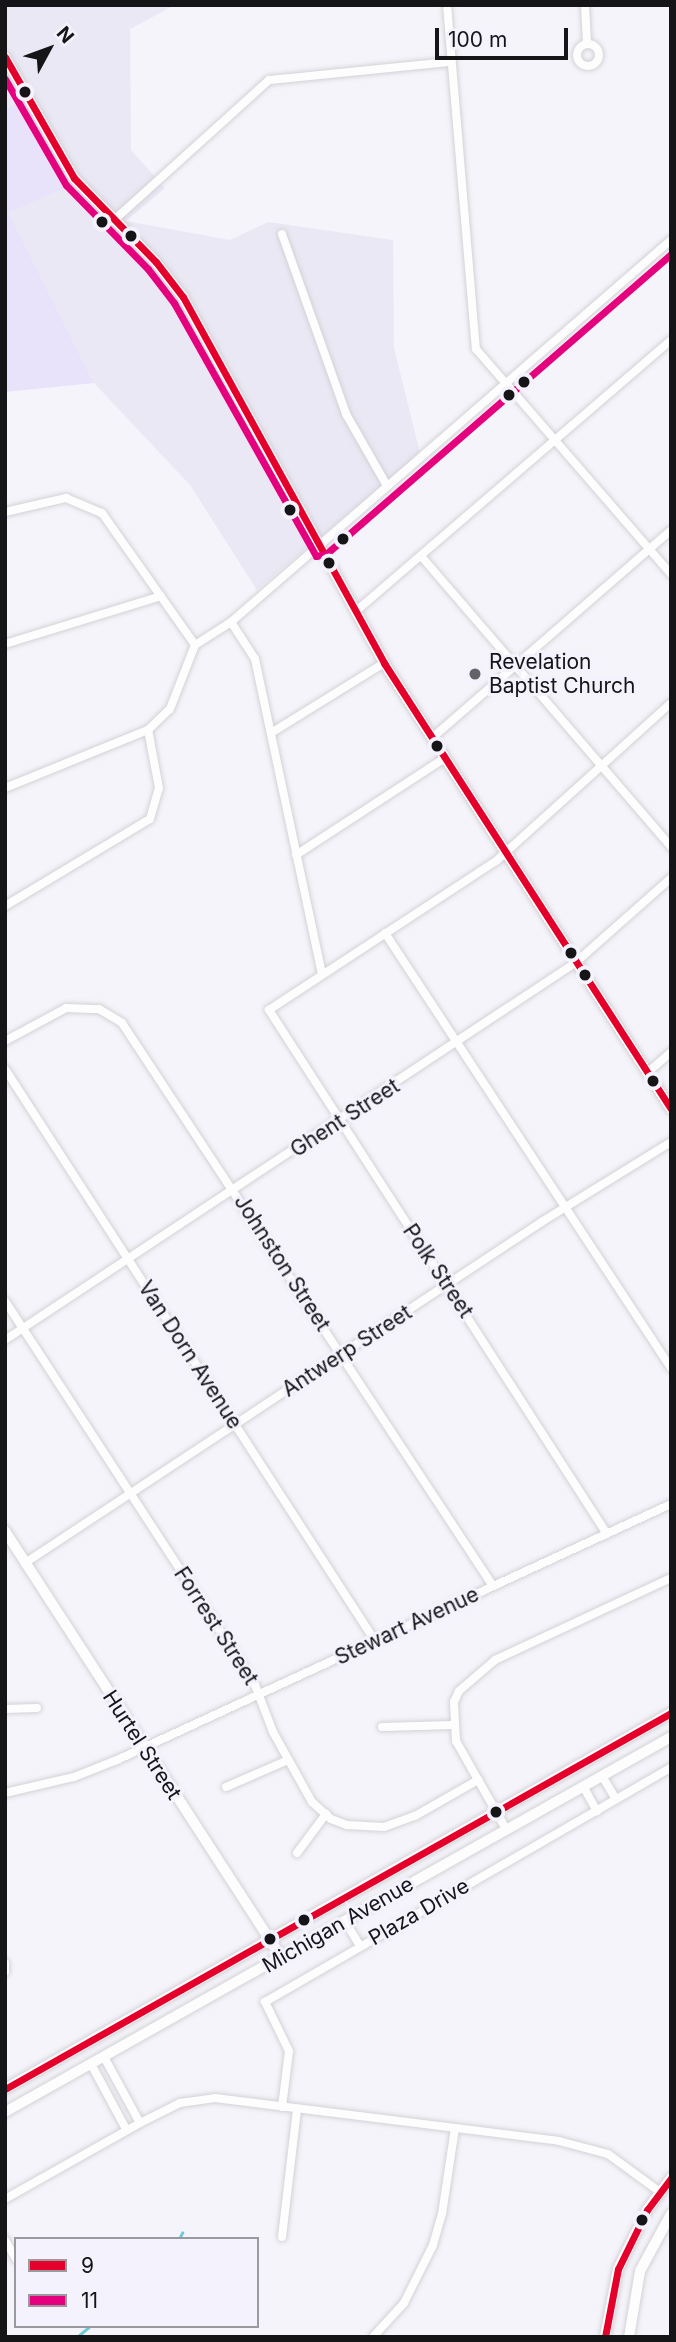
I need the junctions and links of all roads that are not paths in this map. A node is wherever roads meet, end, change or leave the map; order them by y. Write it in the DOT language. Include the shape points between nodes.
graph roads {
  1 [pos="447,5"];
  2 [pos="585,5"];
  3 [pos="587,44"];
  4 [pos="5,57"];
  5 [pos="450,62"];
  6 [pos="113,221"];
  7 [pos="282,234"];
  8 [pos="671,240"];
  9 [pos="671,340"];
  10 [pos="504,385"];
  11 [pos="553,440"];
  12 [pos="387,486"];
  13 [pos="5,512"];
  14 [pos="671,530"];
  15 [pos="319,546"];
  16 [pos="649,549"];
  17 [pos="421,556"];
  18 [pos="671,574"];
  19 [pos="161,596"];
  20 [pos="355,612"];
  21 [pos="231,622"];
  22 [pos="5,643"];
  23 [pos="195,645"];
  24 [pos="384,663"];
  25 [pos="516,666"];
  26 [pos="671,703"];
  27 [pos="148,730"];
  28 [pos="271,733"];
  29 [pos="432,738"];
  30 [pos="445,758"];
  31 [pos="601,764"];
  32 [pos="5,788"];
  33 [pos="671,847"];
  34 [pos="505,850"];
  35 [pos="296,855"];
  36 [pos="671,877"];
  37 [pos="5,906"];
  38 [pos="385,933"];
  39 [pos="575,963"];
  40 [pos="323,974"];
  41 [pos="5,1041"];
  42 [pos="459,1044"];
  43 [pos="671,1052"];
  44 [pos="5,1069"];
  45 [pos="647,1073"];
  46 [pos="671,1109"];
  47 [pos="340,1121"];
  48 [pos="671,1142"];
  49 [pos="234,1190"];
  50 [pos="566,1207"];
  51 [pos="127,1260"];
  52 [pos="448,1286"];
  53 [pos="5,1301"];
  54 [pos="23,1328"];
  55 [pos="5,1340"];
  56 [pos="341,1354"];
  57 [pos="671,1368"];
  58 [pos="236,1424"];
  59 [pos="130,1494"];
  60 [pos="671,1504"];
  61 [pos="5,1531"];
  62 [pos="607,1534"];
  63 [pos="25,1563"];
  64 [pos="671,1578"];
  65 [pos="493,1586"];
  66 [pos="375,1641"];
  67 [pos="259,1694"];
  68 [pos="37,1708"];
  69 [pos="5,1709"];
  70 [pos="671,1713"];
  71 [pos="453,1725"];
  72 [pos="382,1727"];
  73 [pos="671,1737"];
  74 [pos="142,1748"];
  75 [pos="288,1760"];
  76 [pos="671,1768"];
  77 [pos="602,1776"];
  78 [pos="478,1780"];
  79 [pos="583,1786"];
  80 [pos="226,1787"];
  81 [pos="5,1793"];
  82 [pos="617,1799"];
  83 [pos="496,1811"];
  84 [pos="597,1811"];
  85 [pos="326,1814"];
  86 [pos="506,1829"];
  87 [pos="297,1853"];
  88 [pos="345,1921"];
  89 [pos="270,1939"];
  90 [pos="360,1946"];
  91 [pos="281,1957"];
  92 [pos="5,1963"];
  93 [pos="5,1972"];
  94 [pos="104,2057"];
  95 [pos="91,2064"];
  96 [pos="5,2089"];
  97 [pos="282,2107"];
  98 [pos="297,2109"];
  99 [pos="5,2112"];
  100 [pos="140,2123"];
  101 [pos="454,2128"];
  102 [pos="126,2129"];
  103 [pos="671,2178"];
  104 [pos="660,2192"];
  105 [pos="5,2199"];
  106 [pos="671,2214"];
  107 [pos="282,2237"];
  108 [pos="5,2240"];
  109 [pos="14,2256"];
  110 [pos="373,2337"];
  111 [pos="605,2337"];
  112 [pos="629,2337"];
  1 -- 5 [label="street"];
  2 -- 3 [label="street"];
  4 -- 6 [label="street" via="74,178"];
  5 -- 6 [label="street" via="269,80"];
  5 -- 10 [label="street" via="476,349"];
  6 -- 15 [label="street" via="156,262 183,297"];
  7 -- 12 [label="street" via="346,414"];
  8 -- 10 [label="street"];
  9 -- 11 [label="street"];
  10 -- 11 [label="street"];
  10 -- 12 [label="street"];
  11 -- 16 [label="street"];
  11 -- 17 [label="street"];
  12 -- 15 [label="street"];
  13 -- 19 [label="street" via="66,498 102,513"];
  14 -- 16 [label="street"];
  15 -- 20 [label="street"];
  15 -- 21 [label="street"];
  16 -- 18 [label="street"];
  16 -- 25 [label="street"];
  17 -- 20 [label="street"];
  17 -- 25 [label="street"];
  19 -- 22 [label="street"];
  19 -- 23 [label="street"];
  20 -- 24 [label="street"];
  21 -- 23 [label="street"];
  21 -- 28 [label="street" via="255,659"];
  23 -- 27 [label="street" via="170,709"];
  24 -- 28 [label="street"];
  24 -- 29 [label="street"];
  25 -- 29 [label="street"];
  25 -- 31 [label="street"];
  26 -- 31 [label="street"];
  27 -- 32 [label="street"];
  27 -- 37 [label="street" via="159,788 150,819"];
  28 -- 35 [label="street"];
  29 -- 30 [label="street"];
  30 -- 34 [label="street"];
  30 -- 35 [label="street"];
  31 -- 33 [label="street"];
  31 -- 34 [label="street"];
  34 -- 38 [label="street" via="496,861"];
  34 -- 39 [label="street"];
  35 -- 40 [label="street"];
  36 -- 39 [label="street, Ghent Street"];
  38 -- 40 [label="street"];
  38 -- 42 [label="street"];
  39 -- 42 [label="street, Ghent Street"];
  39 -- 45 [label="street"];
  40 -- 47 [label="street, Polk Street" via="270,1009"];
  41 -- 49 [label="street, Johnston Street" via="66,1008 99,1009 133,1035"];
  42 -- 47 [label="street, Ghent Street"];
  42 -- 50 [label="street"];
  43 -- 45 [label="street"];
  44 -- 51 [label="street, Van Dorn Avenue"];
  45 -- 46 [label="street"];
  47 -- 49 [label="street, Ghent Street"];
  47 -- 52 [label="street, Polk Street"];
  48 -- 50 [label="street, Antwerp Street"];
  49 -- 51 [label="street, Ghent Street"];
  49 -- 56 [label="street, Johnston Street"];
  50 -- 52 [label="street, Antwerp Street"];
  50 -- 57 [label="street"];
  51 -- 54 [label="street, Ghent Street"];
  51 -- 58 [label="street, Van Dorn Avenue"];
  52 -- 56 [label="street, Antwerp Street"];
  52 -- 62 [label="street, Polk Street"];
  53 -- 54 [label="street, Forrest Street"];
  54 -- 55 [label="street, Ghent Street"];
  54 -- 59 [label="street, Forrest Street"];
  56 -- 58 [label="street, Antwerp Street"];
  56 -- 65 [label="street, Johnston Street"];
  58 -- 59 [label="street, Antwerp Street"];
  58 -- 66 [label="street, Van Dorn Avenue"];
  59 -- 63 [label="street, Antwerp Street"];
  59 -- 67 [label="street, Forrest Street"];
  60 -- 62 [label="street, Stewart Avenue"];
  61 -- 63 [label="street, Hurtel Street"];
  62 -- 65 [label="street, Stewart Avenue"];
  63 -- 74 [label="street, Hurtel Street"];
  64 -- 71 [label="street" via="495,1660 459,1690"];
  65 -- 66 [label="street, Stewart Avenue"];
  66 -- 67 [label="street, Stewart Avenue"];
  67 -- 74 [label="street, Stewart Avenue"];
  67 -- 75 [label="street, Forrest Street"];
  68 -- 69 [label="street"];
  70 -- 83 [label="main road, Michigan Avenue"];
  71 -- 72 [label="street"];
  71 -- 78 [label="street" via="456,1741"];
  73 -- 77 [label="main road, Michigan Avenue"];
  74 -- 81 [label="street, Stewart Avenue" via="74,1777"];
  74 -- 89 [label="street, Hurtel Street"];
  75 -- 80 [label="street"];
  75 -- 85 [label="street, Forrest Street" via="312,1802"];
  76 -- 82 [label="street, Plaza Drive"];
  77 -- 79 [label="main road, Michigan Avenue"];
  77 -- 82 [label="street"];
  78 -- 83 [label="street"];
  78 -- 85 [label="street" via="415,1816 384,1827 347,1825"];
  79 -- 84 [label="street"];
  79 -- 86 [label="main road, Michigan Avenue"];
  82 -- 84 [label="street, Plaza Drive"];
  83 -- 86 [label="street"];
  83 -- 89 [label="main road, Michigan Avenue"];
  84 -- 90 [label="street, Plaza Drive"];
  85 -- 87 [label="street"];
  86 -- 88 [label="main road, Michigan Avenue"];
  88 -- 90 [label="street"];
  88 -- 91 [label="main road, Michigan Avenue"];
  89 -- 91 [label="street, Hurtel Street"];
  89 -- 96 [label="main road, Michigan Avenue"];
  90 -- 97 [label="street, Plaza Drive" via="265,2002 289,2051"];
  91 -- 94 [label="main road, Michigan Avenue"];
  92 -- 93 [label="street"];
  94 -- 95 [label="main road, Michigan Avenue"];
  94 -- 100 [label="street"];
  95 -- 99 [label="main road, Michigan Avenue"];
  95 -- 102 [label="street"];
  97 -- 98 [label="street"];
  97 -- 100 [label="street" via="215,2098 180,2103"];
  98 -- 101 [label="street"];
  98 -- 107 [label="street"];
  100 -- 102 [label="street"];
  101 -- 104 [label="street" via="559,2141 608,2154"];
  101 -- 110 [label="street" via="433,2245 404,2303"];
  102 -- 105 [label="street"];
  103 -- 104 [label="street"];
  104 -- 111 [label="street" via="618,2269"];
  106 -- 112 [label="street" via="640,2272"];
  108 -- 109 [label="street"];
}
